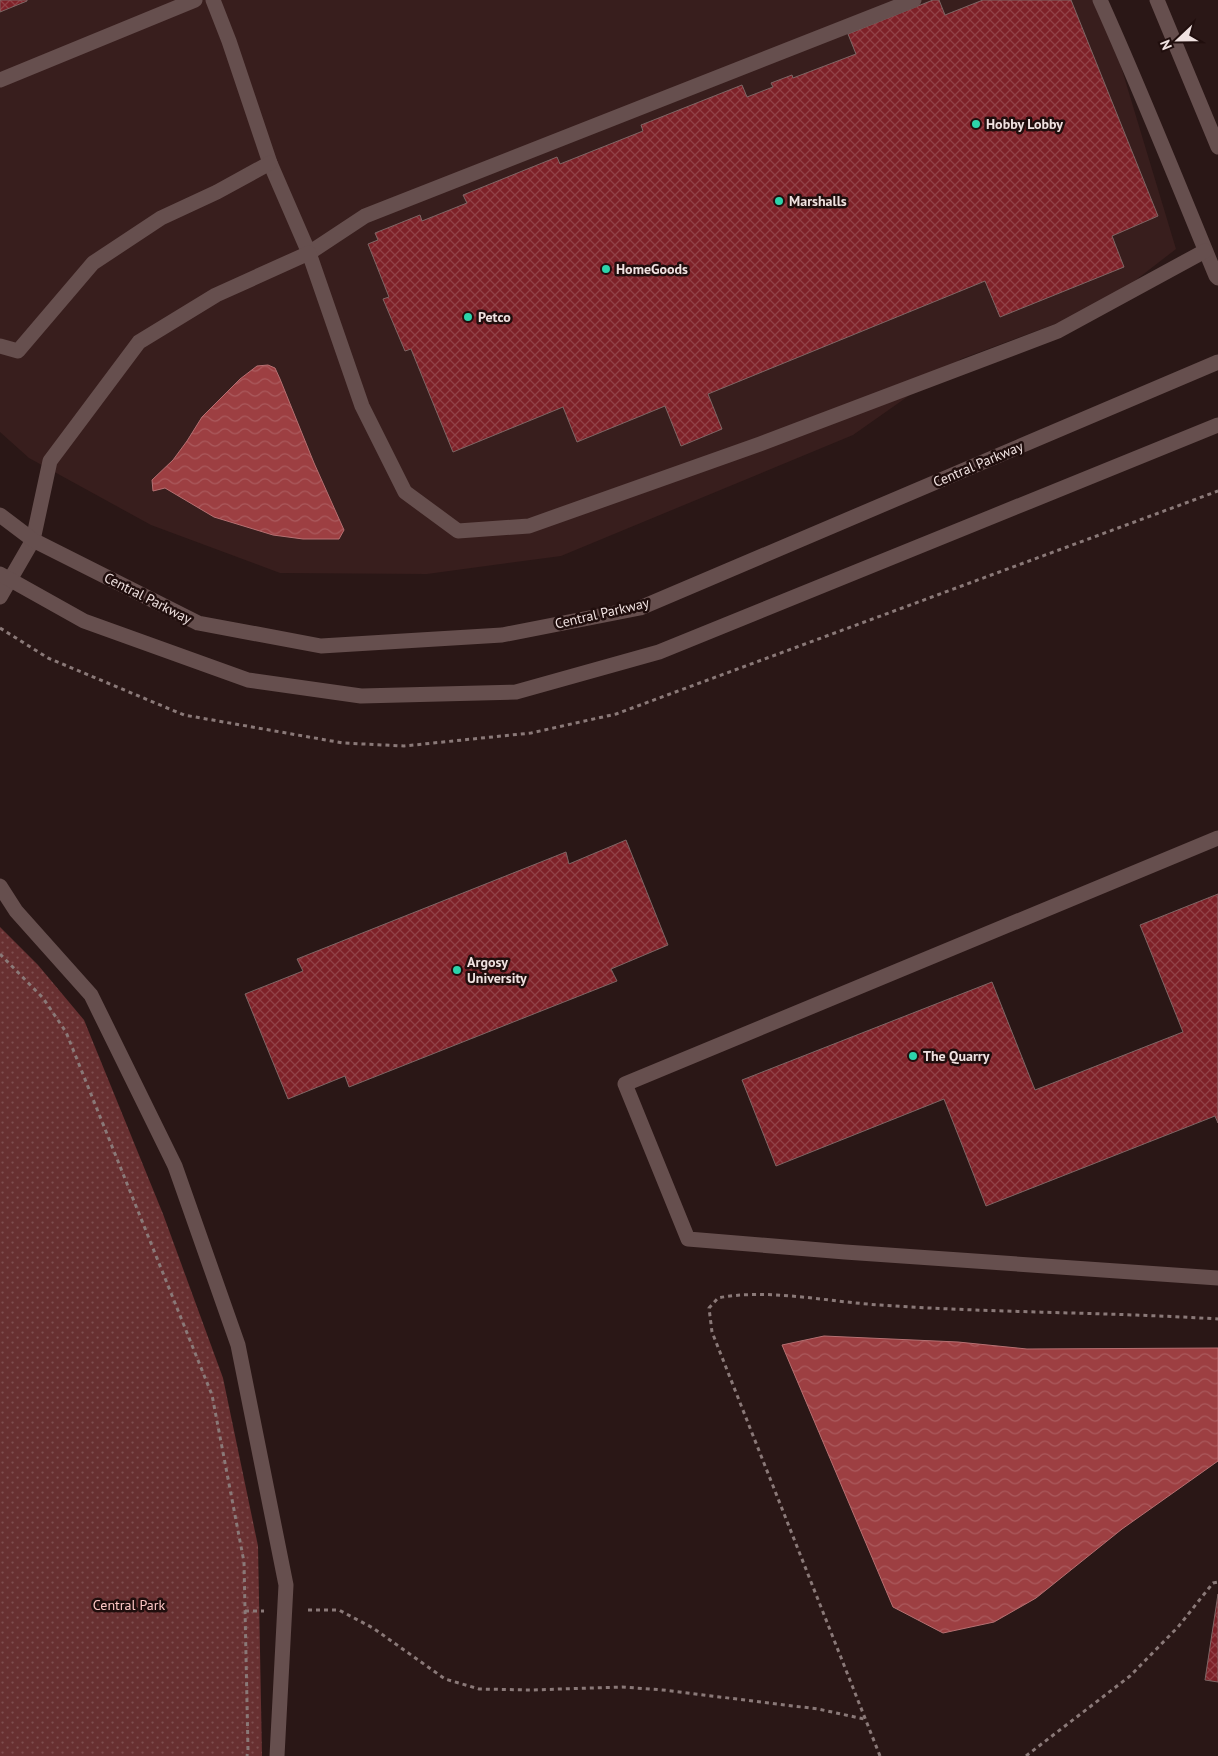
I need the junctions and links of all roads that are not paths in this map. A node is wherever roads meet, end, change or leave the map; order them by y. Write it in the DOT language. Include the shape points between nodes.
graph roads {
  1 [pos="195,0"];
  2 [pos="213,0"];
  3 [pos="914,0"];
  4 [pos="1100,0"];
  5 [pos="1157,0"];
  6 [pos="0,79"];
  7 [pos="1218,147"];
  8 [pos="270,163"];
  9 [pos="1205,251"];
  10 [pos="309,253"];
  11 [pos="1218,278"];
  12 [pos="0,346"];
  13 [pos="1218,362"];
  14 [pos="1218,425"];
  15 [pos="0,515"];
  16 [pos="33,540"];
  17 [pos="5,577"];
  18 [pos="0,597"];
  19 [pos="1218,838"];
  20 [pos="0,886"];
  21 [pos="1218,1278"];
  22 [pos="277,1756"];
  1 -- 6 [label="street"];
  2 -- 8 [label="street"];
  3 -- 10 [label="street" via="365,216"];
  4 -- 9 [label="street" via="1158,130"];
  5 -- 7 [label="street"];
  8 -- 10 [label="street"];
  8 -- 12 [label="street" via="161,218 93,263 18,350"];
  9 -- 10 [label="street" via="1058,330 760,444 529,526 458,532 405,492 362,406"];
  9 -- 11 [label="street"];
  10 -- 16 [label="street" via="216,295 139,342 50,461"];
  13 -- 16 [label="street, Central Parkway" via="640,608 502,636 322,646 198,623"];
  14 -- 17 [label="street" via="659,652 516,692 361,696 248,680 84,621"];
  15 -- 16 [label="street, Central Parkway"];
  16 -- 17 [label="street"];
  17 -- 18 [label="street"];
  19 -- 21 [label="street" via="625,1084 688,1238"];
  20 -- 22 [label="street" via="16,911 91,995 175,1166 238,1345 286,1584"];
}
